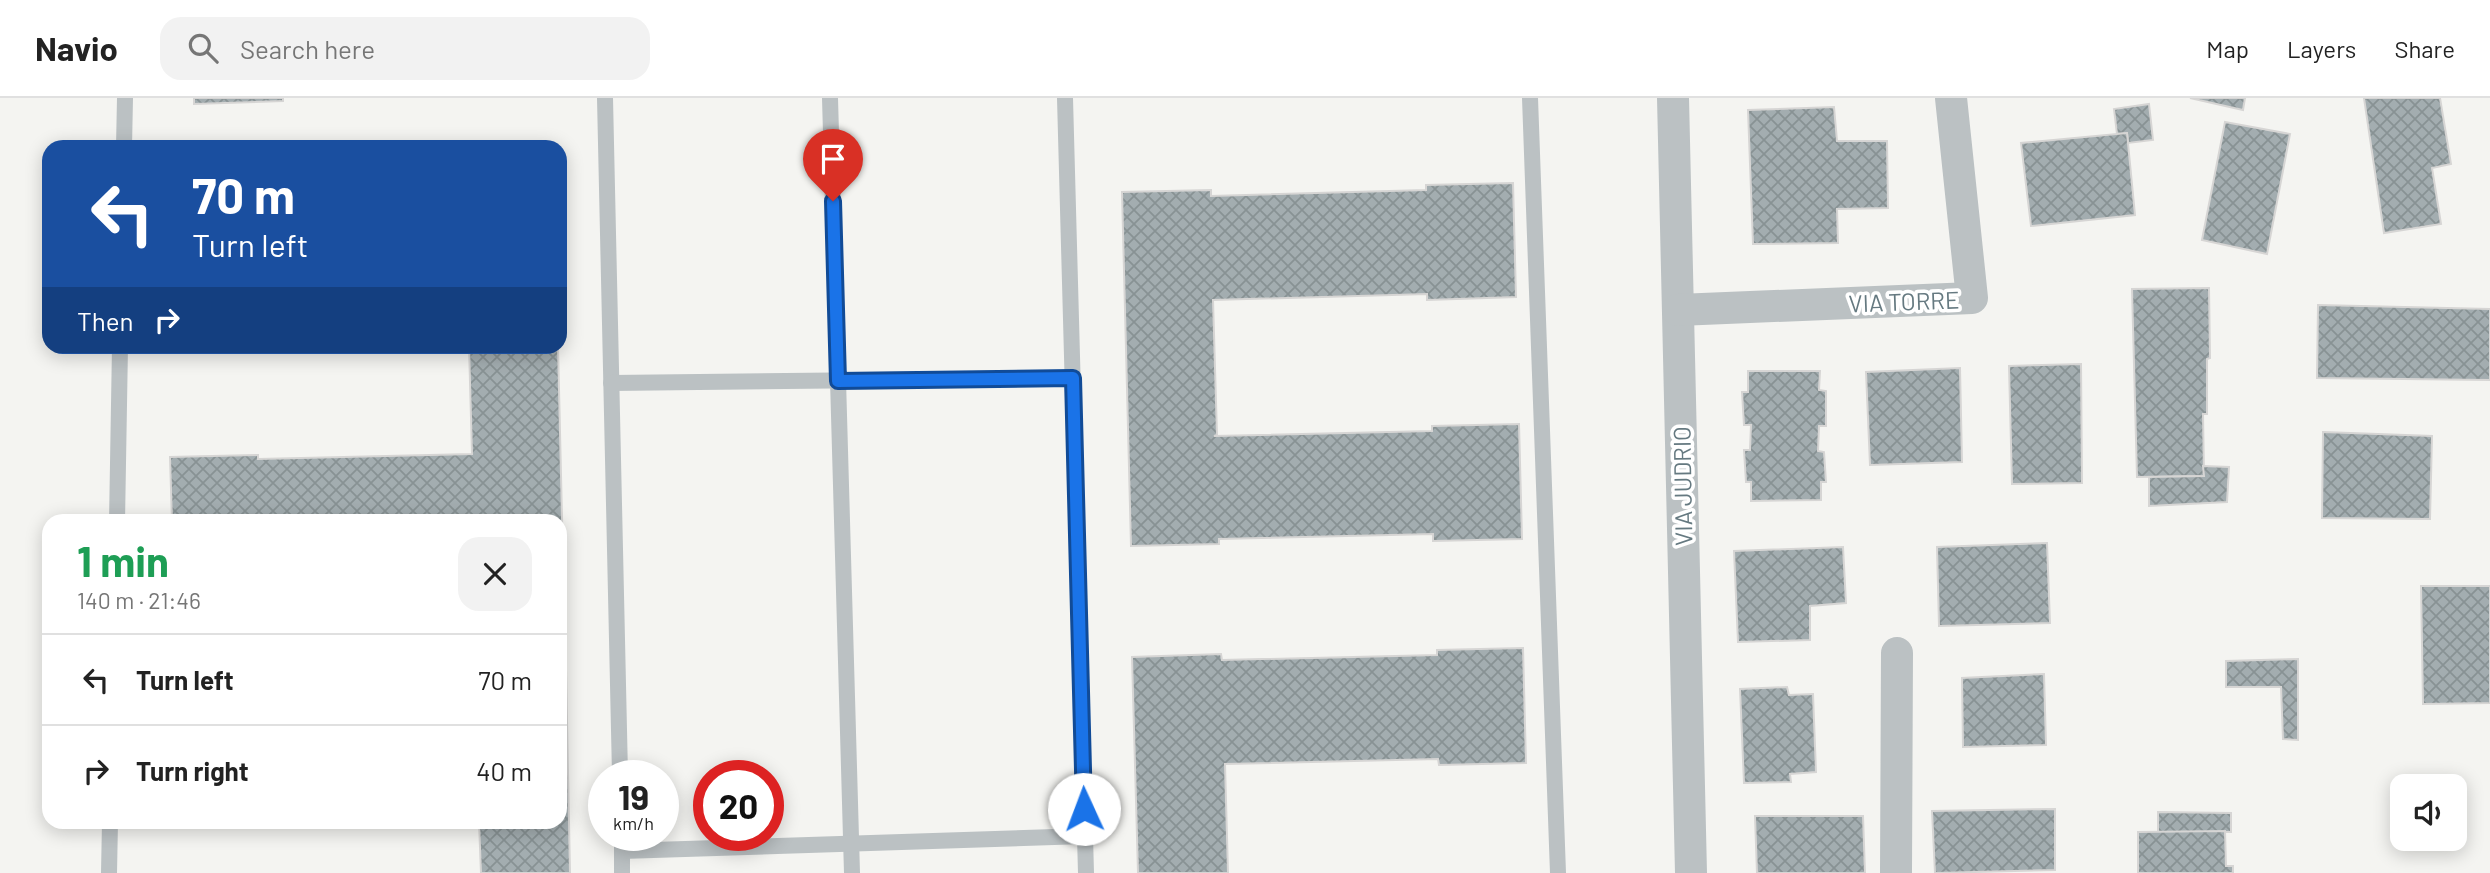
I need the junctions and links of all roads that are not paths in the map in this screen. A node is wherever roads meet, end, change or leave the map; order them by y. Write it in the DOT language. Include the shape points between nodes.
graph roads {
  1 [pos="125,98"];
  2 [pos="605,98"];
  3 [pos="830,98"];
  4 [pos="1065,98"];
  5 [pos="1530,98"];
  6 [pos="1673,98"];
  7 [pos="1951,98"];
  8 [pos="124,140"];
  9 [pos="1678,310"];
  10 [pos="120,354"];
  11 [pos="1073,378"];
  12 [pos="838,381"];
  13 [pos="611,383"];
  14 [pos="117,514"];
  15 [pos="1897,653"];
  16 [pos="620,760"];
  17 [pos="110,829"];
  18 [pos="1085,836"];
  19 [pos="679,843"];
  20 [pos="851,844"];
  21 [pos="622,851"];
  22 [pos="109,873"];
  23 [pos="622,873"];
  24 [pos="852,873"];
  25 [pos="1086,873"];
  26 [pos="1558,873"];
  27 [pos="1691,873"];
  28 [pos="1896,873"];
  1 -- 8 [label="lane"];
  2 -- 13 [label="lane"];
  3 -- 12 [label="lane"];
  4 -- 11 [label="lane"];
  5 -- 26 [label="lane"];
  6 -- 9 [label="street, VIA JUDRIO"];
  7 -- 9 [label="street, VIA TORRE" via="1972,298"];
  9 -- 27 [label="street, VIA JUDRIO"];
  10 -- 14 [label="lane"];
  11 -- 12 [label="lane"];
  11 -- 18 [label="lane"];
  12 -- 13 [label="lane"];
  12 -- 20 [label="lane"];
  13 -- 16 [label="lane"];
  15 -- 28 [label="street"];
  17 -- 22 [label="lane"];
  18 -- 20 [label="lane"];
  18 -- 25 [label="lane"];
  19 -- 20 [label="lane"];
  20 -- 24 [label="lane"];
  21 -- 23 [label="lane"];
}
